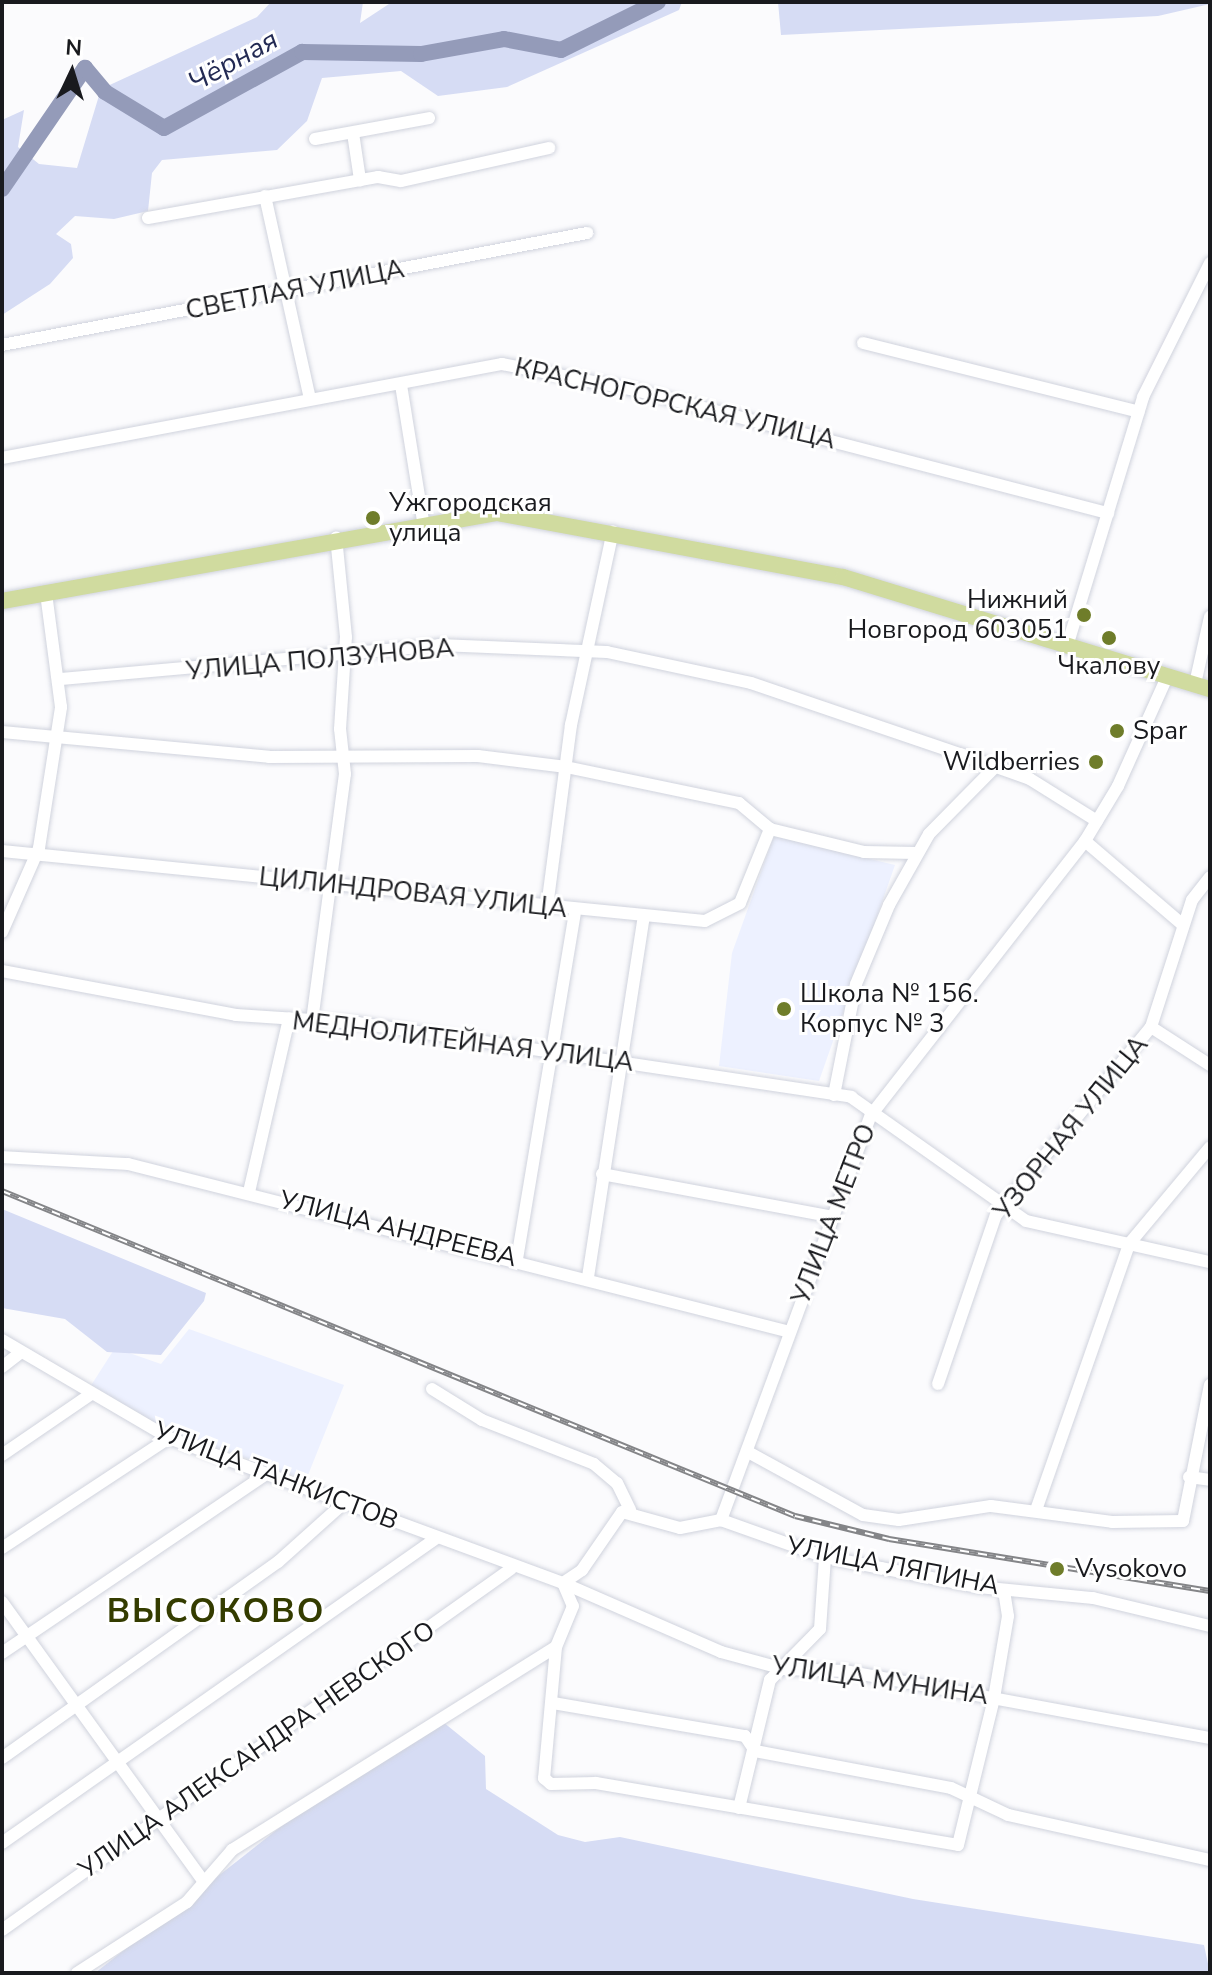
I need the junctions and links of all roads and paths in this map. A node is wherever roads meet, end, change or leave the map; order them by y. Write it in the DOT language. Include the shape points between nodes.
graph roads {
  1 [pos="429,118"];
  2 [pos="353,133"];
  3 [pos="315,139"];
  4 [pos="549,148"];
  5 [pos="360,180"];
  6 [pos="265,196"];
  7 [pos="148,218"];
  8 [pos="587,233"];
  9 [pos="1210,263"];
  10 [pos="288,292"];
  11 [pos="863,343"];
  12 [pos="2,345"];
  13 [pos="401,385"];
  14 [pos="310,399"];
  15 [pos="1139,412"];
  16 [pos="2,458"];
  17 [pos="1108,513"];
  18 [pos="423,521"];
  19 [pos="613,531"];
  20 [pos="336,537"];
  21 [pos="46,593"];
  22 [pos="2,601"];
  23 [pos="1210,617"];
  24 [pos="1068,643"];
  25 [pos="346,653"];
  26 [pos="589,653"];
  27 [pos="1168,675"];
  28 [pos="61,679"];
  29 [pos="1202,686"];
  30 [pos="2,732"];
  31 [pos="56,736"];
  32 [pos="343,756"];
  33 [pos="566,767"];
  34 [pos="994,768"];
  35 [pos="1097,821"];
  36 [pos="770,829"];
  37 [pos="1085,841"];
  38 [pos="2,851"];
  39 [pos="916,853"];
  40 [pos="35,857"];
  41 [pos="1210,877"];
  42 [pos="334,884"];
  43 [pos="547,907"];
  44 [pos="575,911"];
  45 [pos="644,917"];
  46 [pos="1183,925"];
  47 [pos="2,932"];
  48 [pos="2,971"];
  49 [pos="289,1019"];
  50 [pos="312,1021"];
  51 [pos="1151,1027"];
  52 [pos="551,1053"];
  53 [pos="620,1062"];
  54 [pos="1210,1065"];
  55 [pos="834,1095"];
  56 [pos="871,1115"];
  57 [pos="1210,1147"];
  58 [pos="2,1157"];
  59 [pos="602,1174"];
  60 [pos="249,1192"];
  61 [pos="1005,1206"];
  62 [pos="829,1216"];
  63 [pos="1129,1244"];
  64 [pos="517,1259"];
  65 [pos="1210,1262"];
  66 [pos="588,1277"];
  67 [pos="790,1332"];
  68 [pos="2,1340"];
  69 [pos="21,1352"];
  70 [pos="2,1367"];
  71 [pos="938,1384"];
  72 [pos="1210,1385"];
  73 [pos="432,1389"];
  74 [pos="91,1394"];
  75 [pos="169,1438"];
  76 [pos="748,1452"];
  77 [pos="2,1455"];
  78 [pos="266,1474"];
  79 [pos="1189,1477"];
  80 [pos="1210,1480"];
  81 [pos="346,1501"];
  82 [pos="630,1510"];
  83 [pos="1036,1510"];
  84 [pos="721,1520"];
  85 [pos="435,1539"];
  86 [pos="2,1548"];
  87 [pos="825,1557"];
  88 [pos="511,1569"];
  89 [pos="563,1583"];
  90 [pos="1004,1590"];
  91 [pos="2,1602"];
  92 [pos="1210,1626"];
  93 [pos="26,1636"];
  94 [pos="556,1647"];
  95 [pos="2,1653"];
  96 [pos="781,1668"];
  97 [pos="994,1698"];
  98 [pos="553,1703"];
  99 [pos="77,1705"];
  100 [pos="1210,1738"];
  101 [pos="755,1751"];
  102 [pos="2,1758"];
  103 [pos="114,1762"];
  104 [pos="973,1797"];
  105 [pos="739,1808"];
  106 [pos="157,1822"];
  107 [pos="2,1843"];
  108 [pos="1210,1860"];
  109 [pos="204,1882"];
  110 [pos="2,1930"];
  111 [pos="77,1973"];
  1 -- 2 [label="street"];
  2 -- 3 [label="street"];
  2 -- 5 [label="street"];
  4 -- 5 [label="street" via="401,181"];
  5 -- 6 [label="street"];
  6 -- 7 [label="street"];
  6 -- 10 [label="street"];
  8 -- 10 [label="street, СВЕТЛАЯ УЛИЦА"];
  9 -- 15 [label="street"];
  10 -- 12 [label="street, СВЕТЛАЯ УЛИЦА"];
  10 -- 14 [label="street"];
  11 -- 15 [label="street"];
  13 -- 14 [label="street, КРАСНОГОРСКАЯ УЛИЦА"];
  13 -- 17 [label="street, КРАСНОГОРСКАЯ УЛИЦА" via="502,364 635,390"];
  13 -- 18 [label="street"];
  14 -- 16 [label="street, КРАСНОГОРСКАЯ УЛИЦА"];
  15 -- 17 [label="street"];
  17 -- 24 [label="street"];
  18 -- 19 [label="main road" via="497,513"];
  18 -- 20 [label="main road"];
  19 -- 24 [label="main road" via="843,577"];
  19 -- 26 [label="street"];
  20 -- 21 [label="main road"];
  20 -- 25 [label="street"];
  21 -- 22 [label="main road"];
  21 -- 28 [label="street"];
  23 -- 29 [label="street"];
  24 -- 27 [label="main road"];
  25 -- 26 [label="street, УЛИЦА ПОЛЗУНОВА" via="439,645"];
  25 -- 28 [label="street, УЛИЦА ПОЛЗУНОВА"];
  25 -- 32 [label="street"];
  26 -- 33 [label="street"];
  26 -- 34 [label="street, УЛИЦА ПОЛЗУНОВА" via="751,683"];
  27 -- 29 [label="main road"];
  27 -- 35 [label="street, УЛИЦА МЕТРО"];
  28 -- 31 [label="street"];
  30 -- 31 [label="street"];
  31 -- 32 [label="street" via="255,756"];
  31 -- 40 [label="street"];
  32 -- 33 [label="street" via="478,756"];
  32 -- 42 [label="street"];
  33 -- 36 [label="street" via="727,799"];
  33 -- 43 [label="street"];
  34 -- 35 [label="street, УЛИЦА ПОЛЗУНОВА" via="1030,779"];
  34 -- 39 [label="street, УЛИЦА МЕТРО" via="960,796"];
  35 -- 37 [label="street, УЛИЦА МЕТРО"];
  36 -- 39 [label="street" via="864,852"];
  36 -- 45 [label="street, ЦИЛИНДРОВАЯ УЛИЦА" via="740,903 723,916"];
  37 -- 46 [label="street"];
  37 -- 56 [label="street, УЛИЦА МЕТРО"];
  38 -- 40 [label="street, ЦИЛИНДРОВАЯ УЛИЦА"];
  39 -- 55 [label="street, УЛИЦА МЕТРО" via="867,952"];
  40 -- 42 [label="street, ЦИЛИНДРОВАЯ УЛИЦА"];
  40 -- 47 [label="street"];
  41 -- 46 [label="street, УЗОРНАЯ УЛИЦА"];
  42 -- 43 [label="street, ЦИЛИНДРОВАЯ УЛИЦА"];
  42 -- 50 [label="street" via="312,982"];
  43 -- 44 [label="street, ЦИЛИНДРОВАЯ УЛИЦА"];
  44 -- 45 [label="street, ЦИЛИНДРОВАЯ УЛИЦА"];
  44 -- 52 [label="street"];
  45 -- 53 [label="street"];
  46 -- 51 [label="street, УЗОРНАЯ УЛИЦА"];
  48 -- 49 [label="street, МЕДНОЛИТЕЙНАЯ УЛИЦА" via="86,992"];
  49 -- 50 [label="street, МЕДНОЛИТЕЙНАЯ УЛИЦА"];
  49 -- 60 [label="street"];
  50 -- 52 [label="street, МЕДНОЛИТЕЙНАЯ УЛИЦА"];
  51 -- 54 [label="street"];
  51 -- 61 [label="street, УЗОРНАЯ УЛИЦА"];
  52 -- 53 [label="street, МЕДНОЛИТЕЙНАЯ УЛИЦА"];
  52 -- 64 [label="street"];
  53 -- 55 [label="street, МЕДНОЛИТЕЙНАЯ УЛИЦА"];
  53 -- 59 [label="street"];
  55 -- 56 [label="street, МЕДНОЛИТЕЙНАЯ УЛИЦА" via="851,1097"];
  56 -- 61 [label="street, МЕДНОЛИТЕЙНАЯ УЛИЦА"];
  56 -- 62 [label="street, УЛИЦА МЕТРО"];
  57 -- 63 [label="street"];
  58 -- 60 [label="street, УЛИЦА АНДРЕЕВА" via="128,1164"];
  59 -- 62 [label="street"];
  59 -- 66 [label="street"];
  60 -- 64 [label="street, УЛИЦА АНДРЕЕВА"];
  61 -- 63 [label="street, МЕДНОЛИТЕЙНАЯ УЛИЦА" via="1026,1221"];
  61 -- 71 [label="street, УЗОРНАЯ УЛИЦА"];
  62 -- 67 [label="street, УЛИЦА МЕТРО"];
  63 -- 65 [label="street, МЕДНОЛИТЕЙНАЯ УЛИЦА"];
  63 -- 83 [label="street"];
  64 -- 66 [label="street, УЛИЦА АНДРЕЕВА"];
  66 -- 67 [label="street, УЛИЦА АНДРЕЕВА"];
  67 -- 76 [label="street, УЛИЦА МЕТРО"];
  68 -- 69 [label="street, УЛИЦА ТАНКИСТОВ"];
  69 -- 70 [label="street"];
  69 -- 74 [label="street, УЛИЦА ТАНКИСТОВ"];
  72 -- 79 [label="street"];
  73 -- 82 [label="street" via="482,1420 594,1464 617,1483"];
  74 -- 75 [label="street, УЛИЦА ТАНКИСТОВ"];
  74 -- 77 [label="street"];
  75 -- 78 [label="street, УЛИЦА ТАНКИСТОВ"];
  75 -- 86 [label="street"];
  76 -- 83 [label="street" via="863,1515 899,1520 991,1506"];
  76 -- 84 [label="street, УЛИЦА МЕТРО"];
  78 -- 81 [label="street, УЛИЦА ТАНКИСТОВ"];
  78 -- 93 [label="street"];
  79 -- 80 [label="street"];
  79 -- 83 [label="street" via="1183,1521 1112,1522"];
  81 -- 85 [label="street, УЛИЦА ТАНКИСТОВ"];
  81 -- 99 [label="street" via="278,1562"];
  82 -- 84 [label="street" via="680,1528"];
  82 -- 89 [label="street" via="616,1517 582,1570"];
  84 -- 87 [label="street, УЛИЦА ЛЯПИНА"];
  85 -- 88 [label="street, УЛИЦА ТАНКИСТОВ"];
  85 -- 103 [label="street"];
  87 -- 90 [label="street, УЛИЦА ЛЯПИНА"];
  87 -- 96 [label="street" via="820,1629"];
  88 -- 89 [label="street, УЛИЦА ТАНКИСТОВ"];
  88 -- 106 [label="street, УЛИЦА АЛЕКСАНДРА НЕВСКОГО"];
  89 -- 94 [label="street" via="573,1606"];
  89 -- 96 [label="street, УЛИЦА МУНИНА" via="721,1652"];
  90 -- 92 [label="street, УЛИЦА ЛЯПИНА" via="1093,1598"];
  90 -- 97 [label="street" via="1008,1616"];
  91 -- 93 [label="street"];
  93 -- 95 [label="street"];
  93 -- 99 [label="street"];
  94 -- 98 [label="street"];
  94 -- 109 [label="street" via="232,1850"];
  96 -- 97 [label="street, УЛИЦА МУНИНА" via="845,1671"];
  96 -- 101 [label="street" via="770,1680"];
  97 -- 100 [label="street, УЛИЦА МУНИНА"];
  97 -- 104 [label="street"];
  98 -- 101 [label="street" via="745,1736"];
  98 -- 105 [label="street" via="544,1778"];
  99 -- 102 [label="street"];
  99 -- 103 [label="street"];
  101 -- 104 [label="street"];
  101 -- 105 [label="street"];
  103 -- 106 [label="street"];
  103 -- 107 [label="street"];
  104 -- 105 [label="street" via="958,1845"];
  104 -- 108 [label="street" via="1008,1815"];
  106 -- 109 [label="street"];
  106 -- 110 [label="street, УЛИЦА АЛЕКСАНДРА НЕВСКОГО"];
  109 -- 111 [label="street" via="187,1902"];
}
